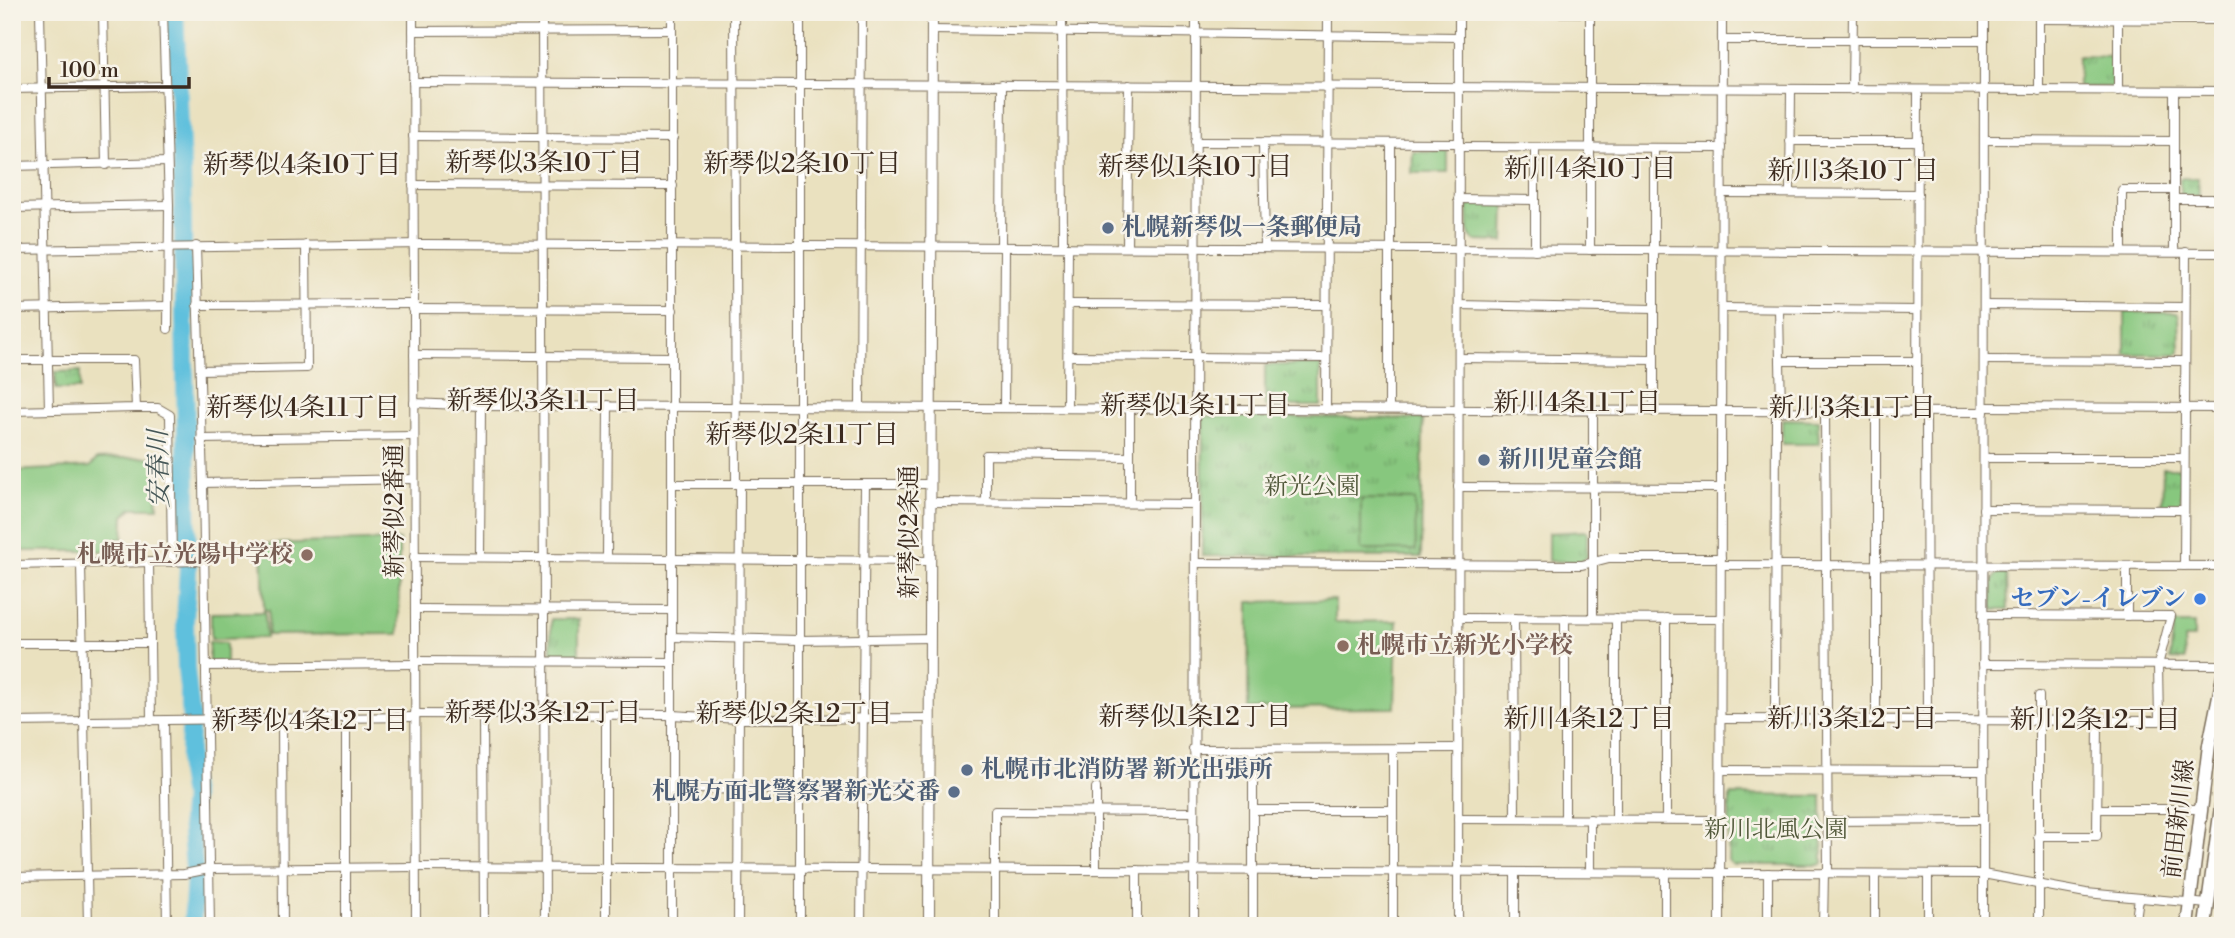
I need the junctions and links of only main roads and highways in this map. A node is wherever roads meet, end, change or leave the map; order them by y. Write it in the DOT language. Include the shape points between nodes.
graph roads {
  1 [pos="2223,676"];
  2 [pos="2223,792"];
  3 [pos="2187,926"];
  4 [pos="2205,926"];
  1 -- 3 [label="main road, 前田新川線" via="2209,744"];
  2 -- 4 [label="main road, 前田新川線"];
}
